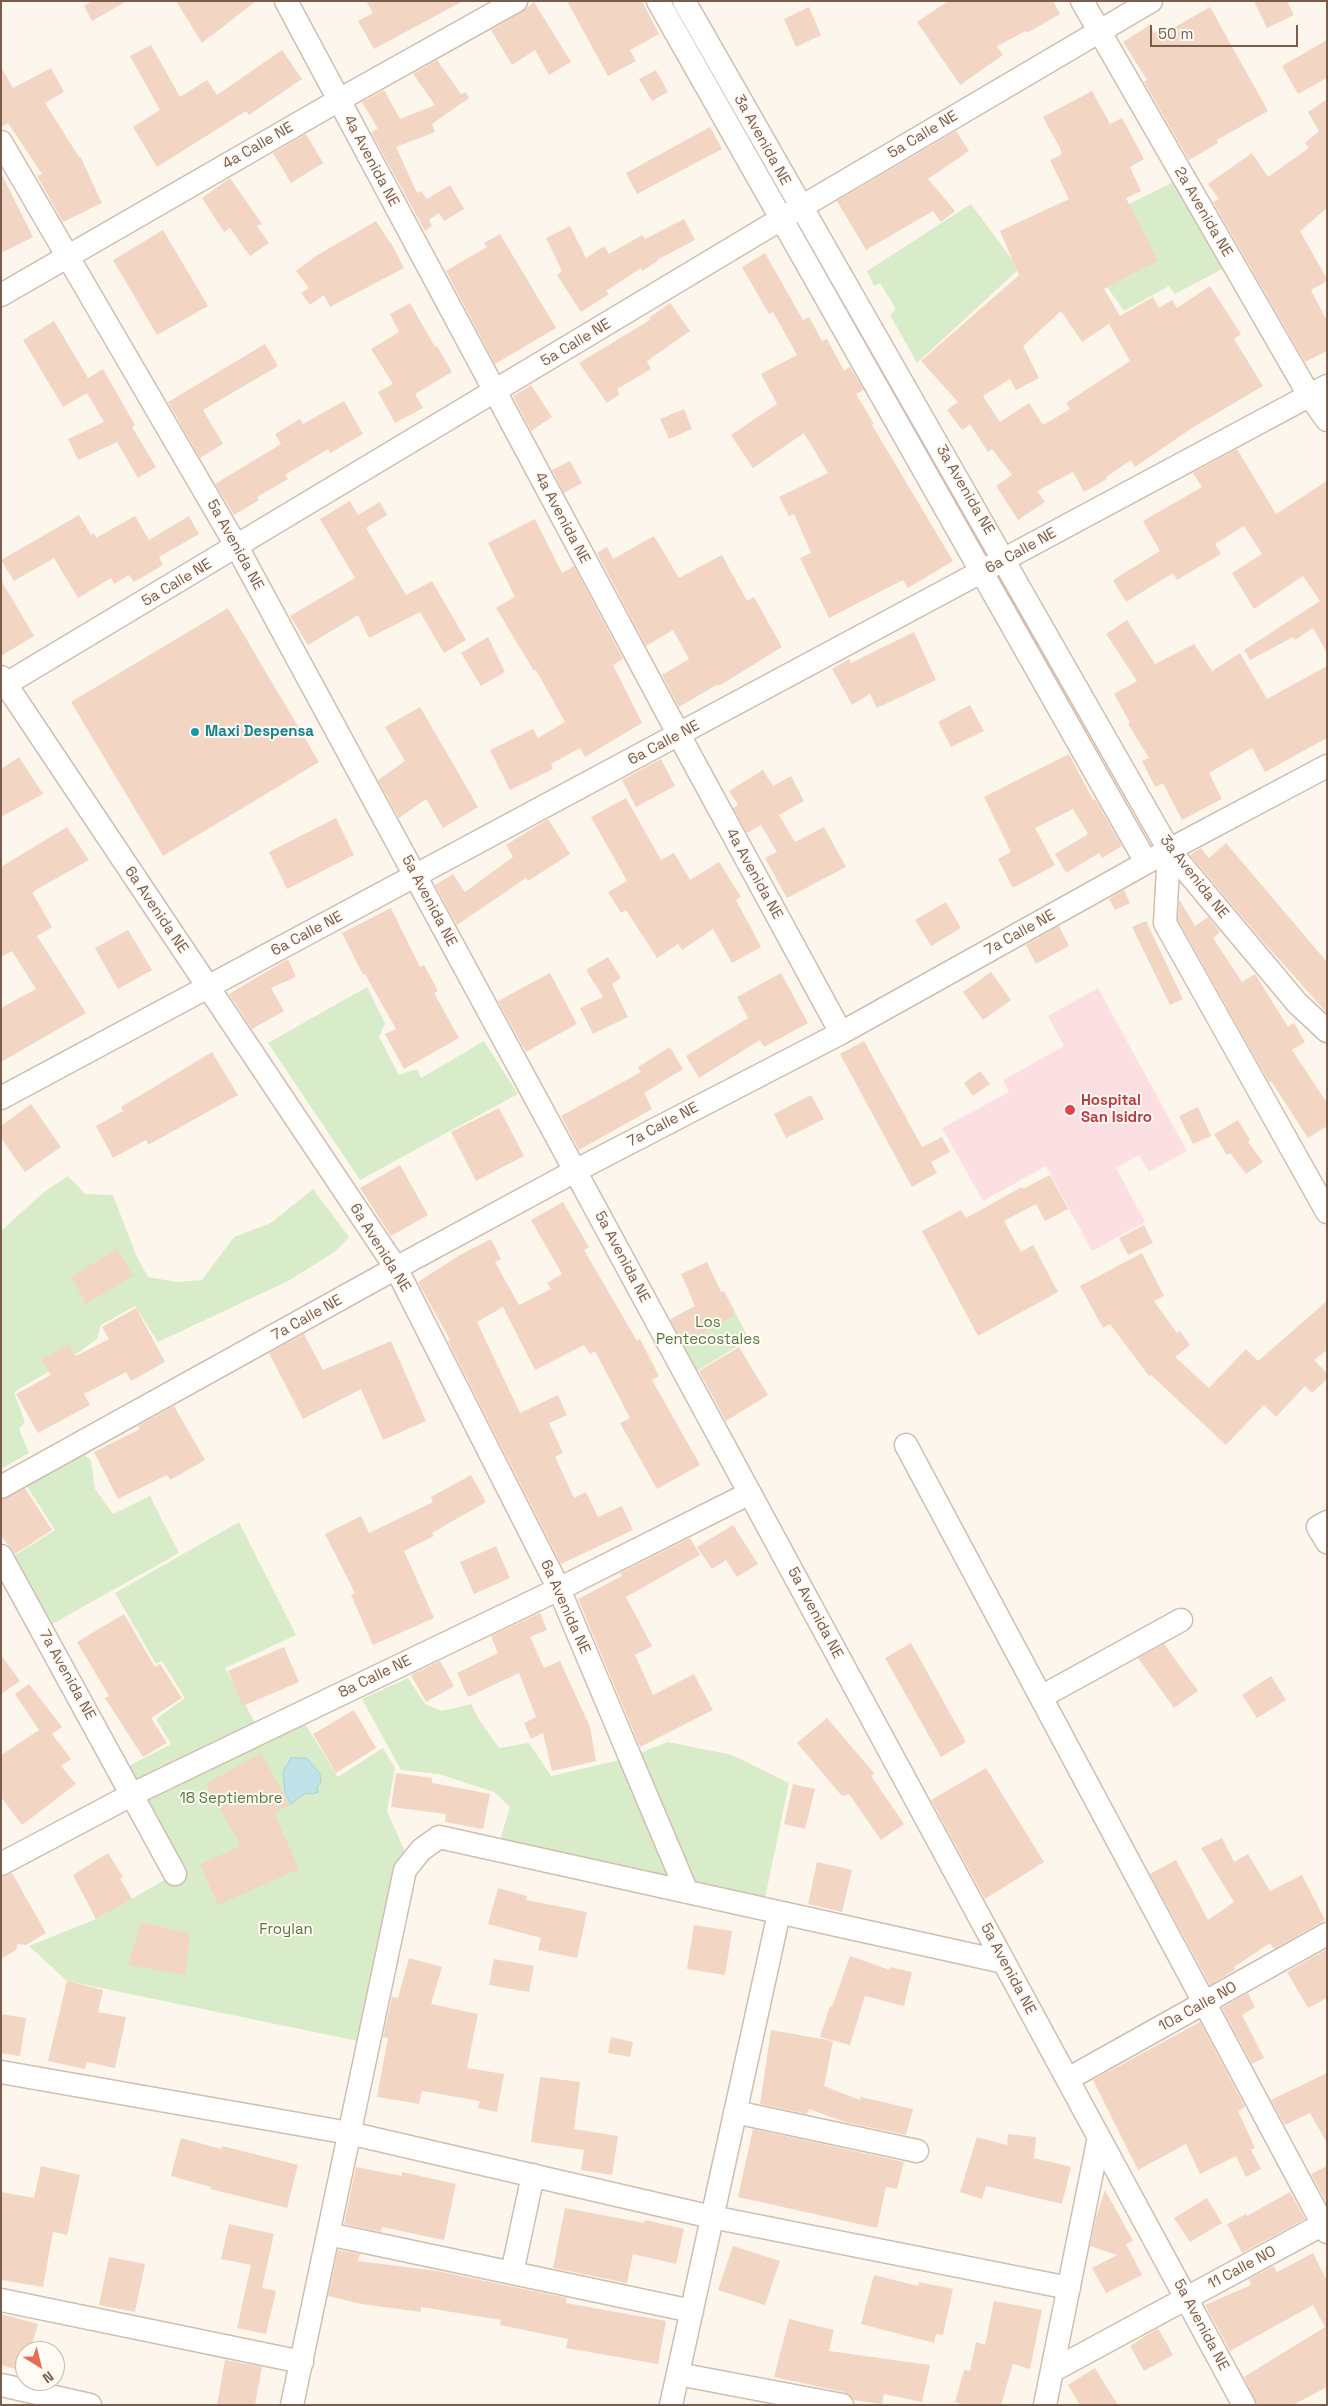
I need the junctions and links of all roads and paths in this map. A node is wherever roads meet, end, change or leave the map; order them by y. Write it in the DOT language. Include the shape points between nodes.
graph roads {
  1 [pos="286,1"];
  2 [pos="516,1"];
  3 [pos="658,1"];
  4 [pos="684,1"];
  5 [pos="1082,1"];
  6 [pos="1151,1"];
  7 [pos="1098,31"];
  8 [pos="339,100"];
  9 [pos="1,142"];
  10 [pos="791,213"];
  11 [pos="69,255"];
  12 [pos="1,294"];
  13 [pos="1318,391"];
  14 [pos="495,392"];
  15 [pos="1327,420"];
  16 [pos="237,547"];
  17 [pos="1005,559"];
  18 [pos="982,573"];
  19 [pos="3,683"];
  20 [pos="678,735"];
  21 [pos="1327,766"];
  22 [pos="1169,850"];
  23 [pos="1146,862"];
  24 [pos="415,876"];
  25 [pos="207,988"];
  26 [pos="1327,1031"];
  27 [pos="841,1033"];
  28 [pos="1,1098"];
  29 [pos="575,1171"];
  30 [pos="1327,1212"];
  31 [pos="396,1268"];
  32 [pos="906,1445"];
  33 [pos="1,1487"];
  34 [pos="750,1493"];
  35 [pos="1327,1522"];
  36 [pos="1327,1542"];
  37 [pos="1,1556"];
  38 [pos="559,1589"];
  39 [pos="1181,1620"];
  40 [pos="1041,1698"];
  41 [pos="133,1794"];
  42 [pos="1,1864"];
  43 [pos="175,1874"];
  44 [pos="687,1892"];
  45 [pos="779,1913"];
  46 [pos="1327,1934"];
  47 [pos="1004,1962"];
  48 [pos="1205,2004"];
  49 [pos="1,2072"];
  50 [pos="1068,2079"];
  51 [pos="735,2112"];
  52 [pos="349,2133"];
  53 [pos="1099,2137"];
  54 [pos="917,2151"];
  55 [pos="533,2175"];
  56 [pos="712,2217"];
  57 [pos="1325,2226"];
  58 [pos="328,2234"];
  59 [pos="512,2273"];
  60 [pos="1069,2288"];
  61 [pos="1186,2298"];
  62 [pos="1,2300"];
  63 [pos="692,2311"];
  64 [pos="302,2362"];
  65 [pos="1052,2371"];
  66 [pos="678,2374"];
  67 [pos="1,2385"];
  68 [pos="90,2405"];
  69 [pos="292,2405"];
  70 [pos="671,2405"];
  71 [pos="842,2405"];
  72 [pos="1045,2405"];
  73 [pos="1244,2405"];
  1 -- 8 [label="street, 4a Avenida NE"];
  2 -- 8 [label="street, 4a Calle NE"];
  3 -- 10 [label="street"];
  4 -- 10 [label="street, 3a Avenida NE"];
  5 -- 7 [label="street, 2a Avenida NE"];
  6 -- 7 [label="street, 5a Calle NE"];
  7 -- 10 [label="street, 5a Calle NE"];
  7 -- 13 [label="street, 2a Avenida NE"];
  8 -- 11 [label="street, 4a Calle NE"];
  8 -- 14 [label="street, 4a Avenida NE"];
  9 -- 11 [label="street, 5a Avenida NE"];
  10 -- 14 [label="street, 5a Calle NE"];
  10 -- 17 [label="street, 3a Avenida NE"];
  10 -- 18 [label="street"];
  11 -- 12 [label="street, 4a Calle NE"];
  11 -- 16 [label="street, 5a Avenida NE"];
  13 -- 15 [label="street, 2a Avenida NE"];
  13 -- 17 [label="street, 6a Calle NE"];
  14 -- 16 [label="street, 5a Calle NE"];
  14 -- 20 [label="street, 4a Avenida NE"];
  16 -- 19 [label="street, 5a Calle NE"];
  16 -- 24 [label="street, 5a Avenida NE"];
  17 -- 18 [label="street, 6a Calle NE"];
  17 -- 22 [label="street, 3a Avenida NE"];
  18 -- 20 [label="street, 6a Calle NE"];
  18 -- 23 [label="street"];
  19 -- 25 [label="street, 6a Avenida NE"];
  20 -- 24 [label="street, 6a Calle NE"];
  20 -- 27 [label="street, 4a Avenida NE"];
  21 -- 22 [label="street, 7a Calle NE"];
  22 -- 23 [label="street, 7a Calle NE"];
  22 -- 26 [label="street, 3a Avenida NE" via="1297,1003"];
  22 -- 30 [label="street" via="1165,923"];
  23 -- 27 [label="street, 7a Calle NE"];
  24 -- 25 [label="street, 6a Calle NE"];
  24 -- 29 [label="street, 5a Avenida NE"];
  25 -- 28 [label="street, 6a Calle NE"];
  25 -- 31 [label="street, 6a Avenida NE"];
  27 -- 29 [label="street, 7a Calle NE"];
  29 -- 31 [label="street, 7a Calle NE"];
  29 -- 34 [label="street, 5a Avenida NE"];
  31 -- 33 [label="street, 7a Calle NE"];
  31 -- 38 [label="street, 6a Avenida NE"];
  32 -- 40 [label="street"];
  34 -- 38 [label="street, 8a Calle NE"];
  34 -- 47 [label="street, 5a Avenida NE"];
  35 -- 36 [label="street" via="1318,1527"];
  37 -- 41 [label="street, 7a Avenida NE"];
  38 -- 41 [label="street, 8a Calle NE"];
  38 -- 44 [label="street, 6a Avenida NE"];
  39 -- 40 [label="street"];
  40 -- 48 [label="street"];
  41 -- 42 [label="street, 8a Calle NE"];
  41 -- 43 [label="street, 7a Avenida NE"];
  44 -- 45 [label="street"];
  44 -- 52 [label="street" via="439,1838 421,1850 405,1870"];
  45 -- 47 [label="street"];
  45 -- 51 [label="street"];
  46 -- 48 [label="street, 10a Calle NO"];
  47 -- 50 [label="street, 5a Avenida NE"];
  48 -- 50 [label="street, 10a Calle NO"];
  48 -- 57 [label="street"];
  49 -- 52 [label="street"];
  50 -- 53 [label="street, 5a Avenida NE"];
  51 -- 54 [label="street"];
  51 -- 56 [label="street"];
  52 -- 55 [label="street"];
  52 -- 58 [label="street"];
  53 -- 60 [label="street"];
  53 -- 61 [label="street, 5a Avenida NE"];
  55 -- 56 [label="street"];
  55 -- 59 [label="street"];
  56 -- 60 [label="street"];
  56 -- 63 [label="street"];
  57 -- 61 [label="street, 11 Calle NO"];
  58 -- 59 [label="street"];
  58 -- 64 [label="street"];
  59 -- 63 [label="street"];
  60 -- 65 [label="street"];
  61 -- 65 [label="street, 11 Calle NO"];
  61 -- 73 [label="street, 5a Avenida NE"];
  62 -- 64 [label="street"];
  63 -- 66 [label="street"];
  64 -- 69 [label="street"];
  65 -- 72 [label="street"];
  66 -- 70 [label="street"];
  66 -- 71 [label="street"];
  67 -- 68 [label="street"];
}
